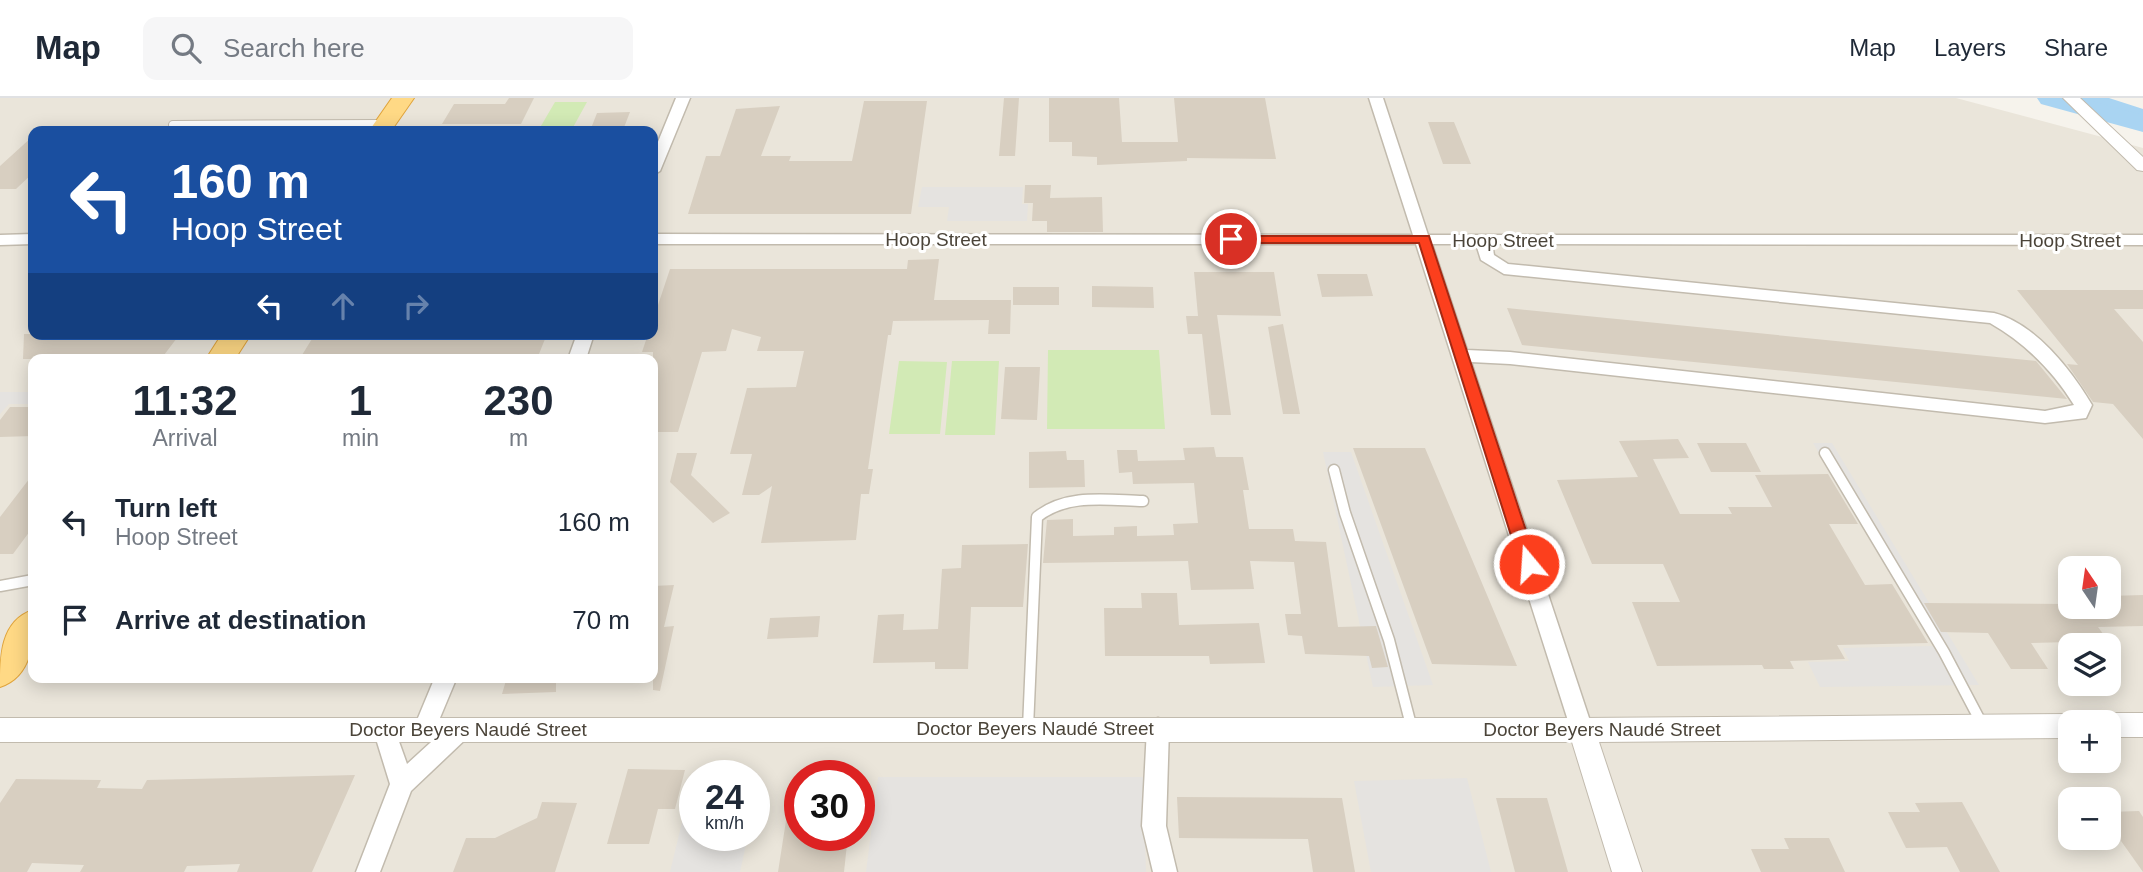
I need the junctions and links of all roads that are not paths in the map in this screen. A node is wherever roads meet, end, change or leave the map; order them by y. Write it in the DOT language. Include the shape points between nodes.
graph roads {
  1 [pos="403,98"];
  2 [pos="682,98"];
  3 [pos="1376,98"];
  4 [pos="2071,98"];
  5 [pos="173,125"];
  6 [pos="243,126"];
  7 [pos="383,126"];
  8 [pos="658,158"];
  9 [pos="2143,166"];
  10 [pos="28,239"];
  11 [pos="658,239"];
  12 [pos="1424,239"];
  13 [pos="0,240"];
  14 [pos="2143,240"];
  15 [pos="1483,241"];
  16 [pos="1462,356"];
  17 [pos="1825,453"];
  18 [pos="1334,470"];
  19 [pos="1143,501"];
  20 [pos="28,581"];
  21 [pos="0,586"];
  22 [pos="28,631"];
  23 [pos="0,672"];
  24 [pos="444,683"];
  25 [pos="2143,725"];
  26 [pos="1983,726"];
  27 [pos="2058,726"];
  28 [pos="2121,726"];
  29 [pos="1028,728"];
  30 [pos="1158,728"];
  31 [pos="384,729"];
  32 [pos="461,729"];
  33 [pos="0,730"];
  34 [pos="424,730"];
  35 [pos="1412,730"];
  36 [pos="1582,730"];
  37 [pos="402,784"];
  38 [pos="368,872"];
  39 [pos="1165,872"];
  40 [pos="1627,872"];
  1 -- 7 [label="highway"];
  2 -- 8 [label="street"];
  3 -- 12 [label="street"];
  4 -- 9 [label="street"];
  5 -- 6 [label="lane"];
  10 -- 13 [label="street"];
  11 -- 12 [label="street, Hoop Street"];
  12 -- 15 [label="street, Hoop Street"];
  12 -- 16 [label="street"];
  14 -- 15 [label="street, Hoop Street"];
  15 -- 16 [label="street" via="1487,257 1504,268 1994,318 2014,327 2047,358 2083,405 2081,413 2045,417"];
  16 -- 36 [label="street"];
  17 -- 26 [label="lane"];
  18 -- 35 [label="lane" via="1389,640"];
  19 -- 29 [label="lane" via="1077,502 1047,508 1037,517"];
  20 -- 21 [label="lane"];
  22 -- 23 [label="highway"];
  24 -- 34 [label="street"];
  25 -- 28 [label="street"];
  26 -- 27 [label="street, Doctor Beyers Naudé Street"];
  26 -- 36 [label="street, Doctor Beyers Naudé Street"];
  29 -- 30 [label="street, Doctor Beyers Naudé Street"];
  29 -- 32 [label="street, Doctor Beyers Naudé Street"];
  30 -- 35 [label="street, Doctor Beyers Naudé Street"];
  30 -- 39 [label="street" via="1154,826"];
  31 -- 33 [label="street, Doctor Beyers Naudé Street"];
  31 -- 34 [label="street, Doctor Beyers Naudé Street"];
  31 -- 37 [label="street"];
  32 -- 34 [label="street, Doctor Beyers Naudé Street"];
  32 -- 37 [label="street"];
  35 -- 36 [label="street, Doctor Beyers Naudé Street"];
  36 -- 40 [label="street"];
  37 -- 38 [label="street"];
}
